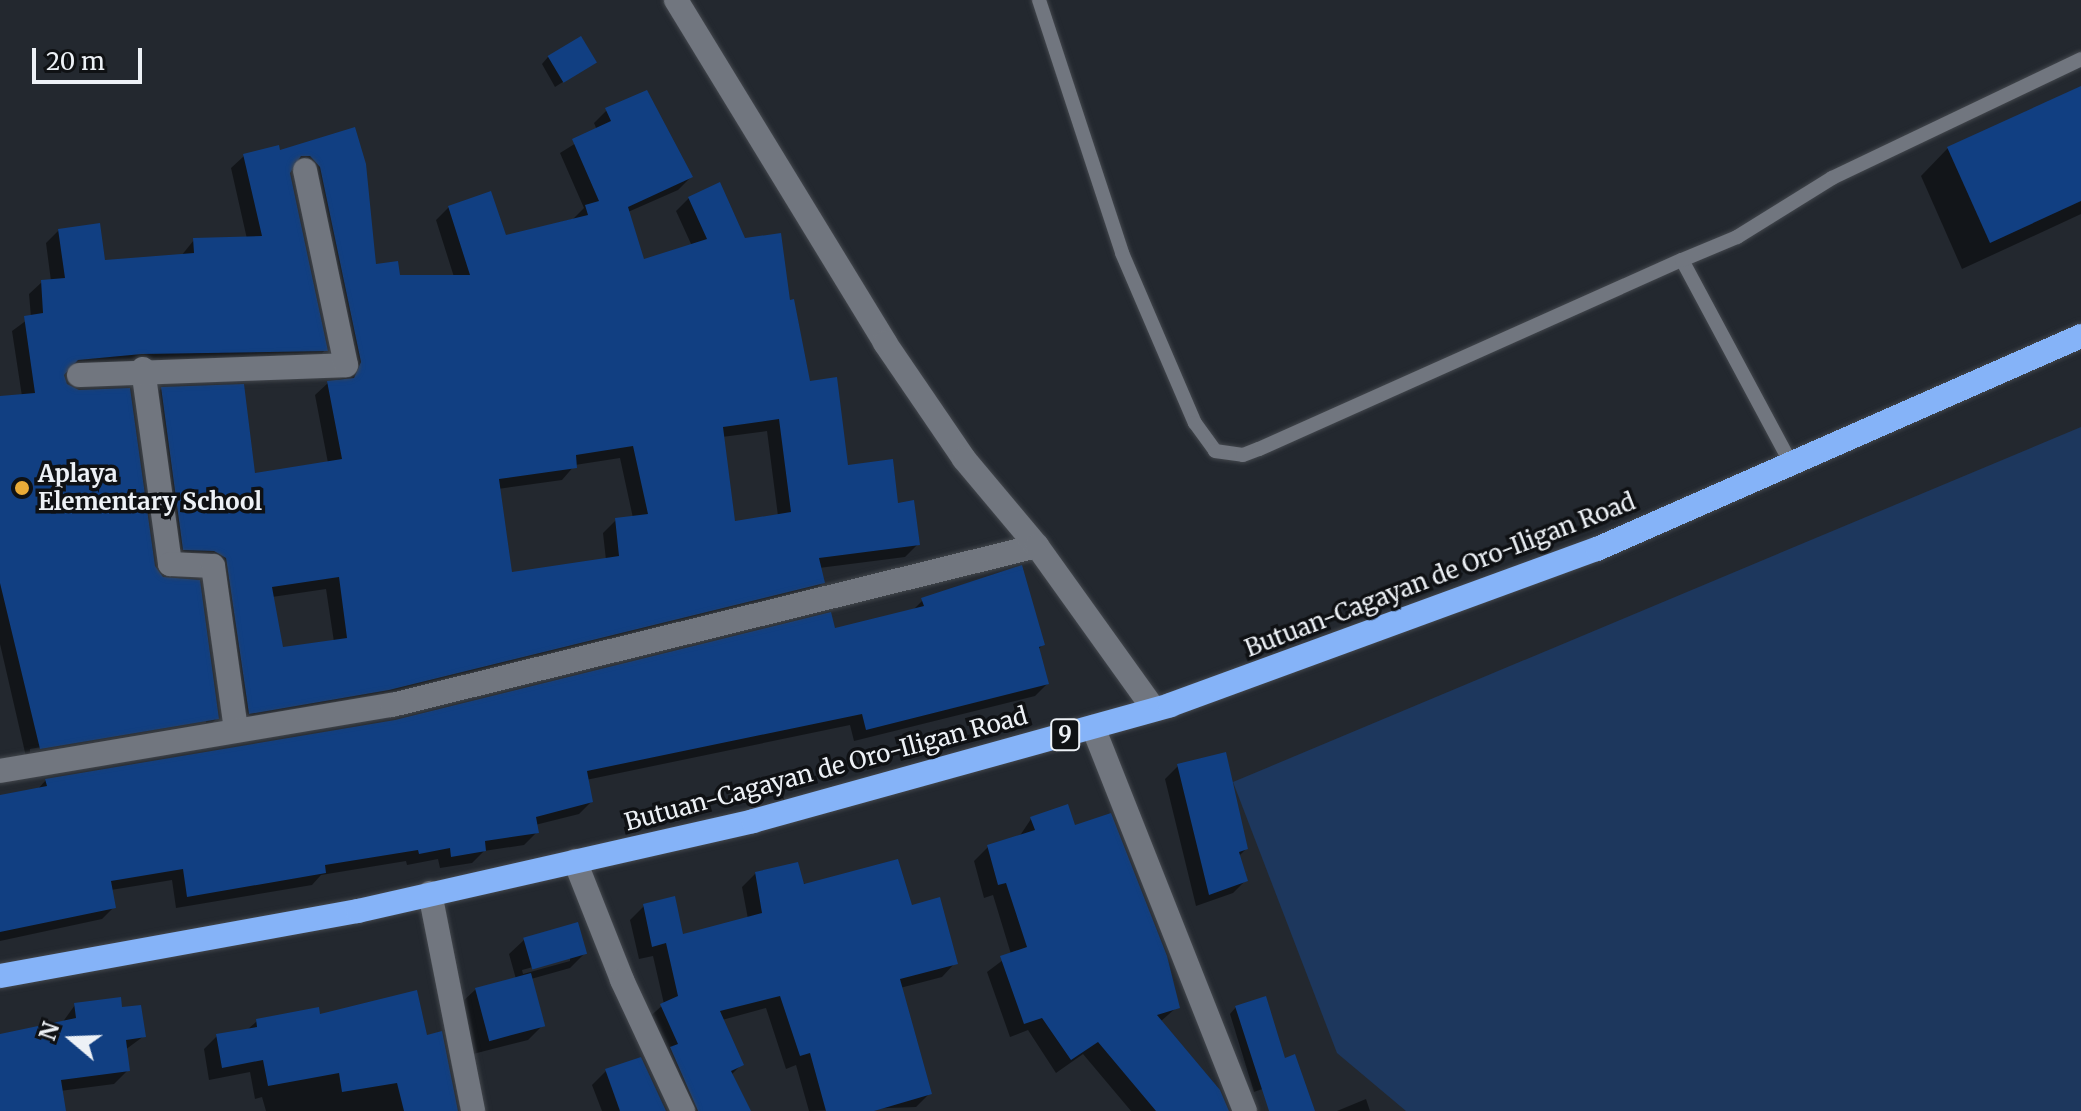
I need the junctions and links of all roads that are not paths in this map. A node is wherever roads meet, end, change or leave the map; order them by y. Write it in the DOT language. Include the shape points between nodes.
graph roads {
  1 [pos="676,0"];
  2 [pos="1039,0"];
  3 [pos="2081,59"];
  4 [pos="305,170"];
  5 [pos="1682,260"];
  6 [pos="2081,336"];
  7 [pos="143,369"];
  8 [pos="79,375"];
  9 [pos="1792,465"];
  10 [pos="1037,546"];
  11 [pos="1153,708"];
  12 [pos="1093,727"];
  13 [pos="236,730"];
  14 [pos="0,771"];
  15 [pos="575,861"];
  16 [pos="430,893"];
  17 [pos="0,976"];
  18 [pos="473,1111"];
  19 [pos="683,1111"];
  20 [pos="1245,1111"];
  1 -- 10 [label="street" via="885,343 964,459"];
  2 -- 5 [label="lane" via="1122,253 1195,423 1215,451 1243,455 1259,449"];
  3 -- 5 [label="lane" via="1832,178 1737,237"];
  4 -- 7 [label="street" via="346,365"];
  5 -- 9 [label="lane"];
  6 -- 9 [label="highway, Butuan-Cagayan de Oro-Iligan Road / 9"];
  7 -- 8 [label="street"];
  7 -- 13 [label="street" via="170,564 213,566"];
  9 -- 11 [label="highway, Butuan-Cagayan de Oro-Iligan Road / 9" via="1597,549"];
  10 -- 11 [label="street"];
  10 -- 13 [label="street" via="392,705"];
  11 -- 12 [label="highway, Butuan-Cagayan de Oro-Iligan Road / 9"];
  12 -- 15 [label="highway, Butuan-Cagayan de Oro-Iligan Road / 9" via="753,821"];
  12 -- 20 [label="street"];
  13 -- 14 [label="street"];
  15 -- 16 [label="highway, Butuan-Cagayan de Oro-Iligan Road / 9"];
  15 -- 19 [label="street" via="622,980"];
  16 -- 17 [label="highway, Butuan-Cagayan de Oro-Iligan Road / 9"];
  16 -- 18 [label="street"];
}
